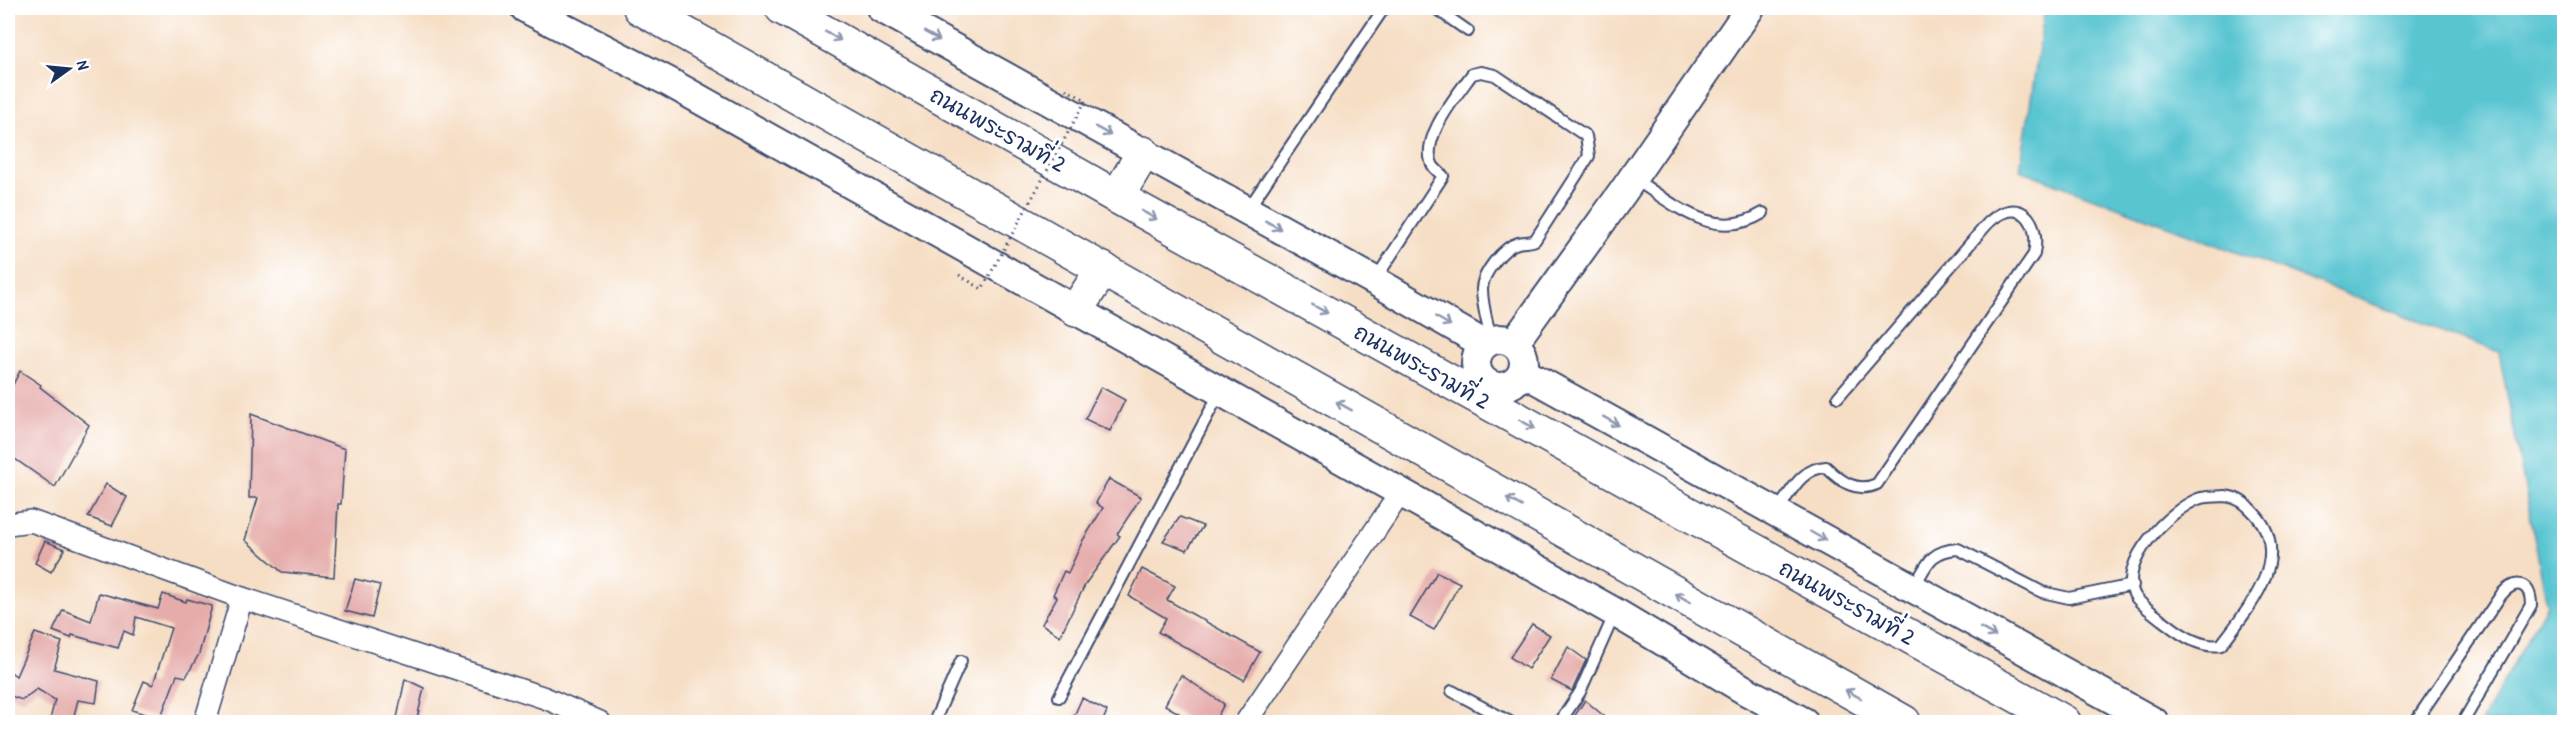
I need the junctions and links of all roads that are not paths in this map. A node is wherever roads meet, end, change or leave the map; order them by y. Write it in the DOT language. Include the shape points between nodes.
graph roads {
  1 [pos="525,8"];
  2 [pos="640,8"];
  3 [pos="782,8"];
  4 [pos="881,8"];
  5 [pos="1384,8"];
  6 [pos="1435,8"];
  7 [pos="1750,8"];
  8 [pos="1468,31"];
  9 [pos="1143,153"];
  10 [pos="1633,178"];
  11 [pos="1117,197"];
  12 [pos="1247,210"];
  13 [pos="1763,213"];
  14 [pos="1102,269"];
  15 [pos="1375,281"];
  16 [pos="1076,310"];
  17 [pos="1496,342"];
  18 [pos="1501,387"];
  19 [pos="1220,391"];
  20 [pos="1838,397"];
  21 [pos="1401,492"];
  22 [pos="1777,512"];
  23 [pos="8,524"];
  24 [pos="2133,585"];
  25 [pos="1912,590"];
  26 [pos="242,598"];
  27 [pos="1616,613"];
  28 [pos="961,661"];
  29 [pos="1452,691"];
  30 [pos="1059,697"];
  31 [pos="205,723"];
  32 [pos="600,723"];
  33 [pos="934,723"];
  34 [pos="1246,723"];
  35 [pos="1509,723"];
  36 [pos="1560,723"];
  37 [pos="1804,723"];
  38 [pos="1904,723"];
  39 [pos="2064,723"];
  40 [pos="2154,723"];
  41 [pos="2415,723"];
  42 [pos="2463,723"];
  1 -- 16 [label="main road" via="667,81"];
  2 -- 14 [label="highway"];
  3 -- 11 [label="highway, ถนนพระรามที่ 2, one-way"];
  4 -- 9 [label="main road, one-way"];
  5 -- 12 [label="lane"];
  6 -- 8 [label="lane"];
  7 -- 10 [label="main road"];
  9 -- 11 [label="highway"];
  9 -- 12 [label="main road"];
  10 -- 13 [label="lane" via="1696,219 1730,224 1748,222"];
  10 -- 17 [label="main road"];
  11 -- 18 [label="highway, ถนนพระรามที่ 2, one-way"];
  12 -- 15 [label="main road, one-way"];
  14 -- 16 [label="highway"];
  38 -- 14 [label="highway, one-way"];
  15 -- 17 [label="main road, one-way"];
  15 -- 17 [label="lane" via="1443,176 1432,165 1430,143 1436,126 1472,74 1495,75 1586,136 1589,146 1589,156 1536,240 1503,251 1482,286"];
  16 -- 19 [label="main road"];
  17 -- 18 [label="main road" via="1523,356"];
  17 -- 18 [label="main road" via="1479,350 1475,366 1482,380"];
  18 -- 22 [label="main road, ถนนพระรามที่ 2, one-way"];
  18 -- 39 [label="highway, ถนนพระรามที่ 2, one-way"];
  19 -- 21 [label="main road"];
  19 -- 30 [label="lane"];
  20 -- 22 [label="lane" via="1988,223 2005,211 2014,209 2025,214 2034,225 2034,254 1877,484 1855,488 1826,467 1814,468 1805,473"];
  21 -- 27 [label="main road"];
  21 -- 34 [label="street"];
  22 -- 25 [label="main road, ถนนพระรามที่ 2, one-way"];
  23 -- 26 [label="street" via="30,521"];
  24 -- 24 [label="lane" via="2135,595 2182,634 2210,647 2221,645 2260,592 2270,560 2268,534 2237,498 2200,498 2177,509 2156,531 2136,558 2131,573"];
  24 -- 25 [label="lane" via="2069,598 2042,592 1958,549 1932,556"];
  25 -- 40 [label="main road, ถนนพระรามที่ 2, one-way"];
  26 -- 31 [label="street"];
  26 -- 32 [label="street" via="545,698"];
  27 -- 36 [label="lane" via="1580,693"];
  27 -- 37 [label="main road"];
  28 -- 33 [label="lane"];
  29 -- 35 [label="lane"];
  41 -- 42 [label="lane" via="2501,595 2518,584 2527,588 2531,605"];
}
